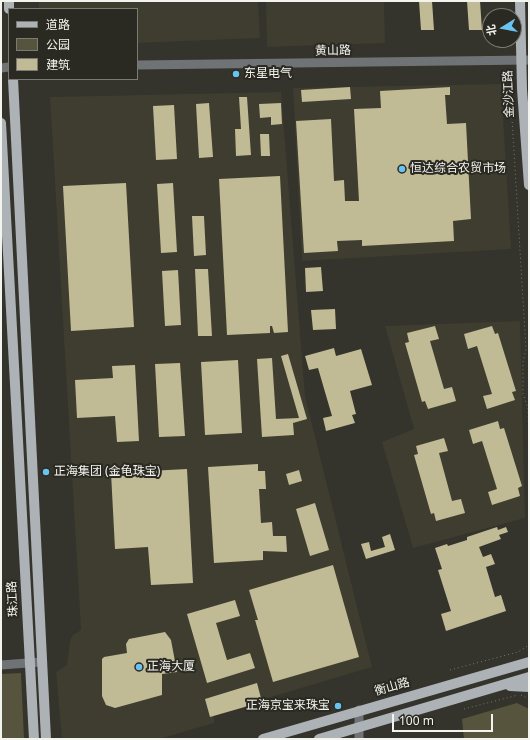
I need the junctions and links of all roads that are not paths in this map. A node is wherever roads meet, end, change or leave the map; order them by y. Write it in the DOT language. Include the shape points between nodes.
graph roads {
  1 [pos="520,1"];
  2 [pos="525,60"];
  3 [pos="138,65"];
  4 [pos="13,80"];
  5 [pos="1,123"];
  6 [pos="529,185"];
  7 [pos="41,662"];
  8 [pos="529,662"];
  9 [pos="30,663"];
  10 [pos="1,665"];
  11 [pos="529,678"];
  12 [pos="500,686"];
  13 [pos="529,687"];
  14 [pos="359,710"];
  15 [pos="360,727"];
  16 [pos="34,739"];
  17 [pos="46,739"];
  18 [pos="263,739"];
  19 [pos="319,739"];
  20 [pos="359,739"];
  1 -- 2 [label="main road, 金沙江路"];
  2 -- 3 [label="street, 黄山路"];
  2 -- 6 [label="main road, 金沙江路" via="524,139"];
  4 -- 7 [label="main road"];
  5 -- 9 [label="main road, 珠江路"];
  7 -- 9 [label="street"];
  7 -- 17 [label="main road"];
  8 -- 14 [label="main road, 衡山路"];
  9 -- 10 [label="street"];
  9 -- 16 [label="main road, 珠江路"];
  11 -- 12 [label="main road"];
  12 -- 13 [label="main road"];
  12 -- 15 [label="main road"];
  14 -- 15 [label="street"];
  14 -- 18 [label="main road, 衡山路"];
  15 -- 19 [label="main road"];
  15 -- 20 [label="street"];
}
